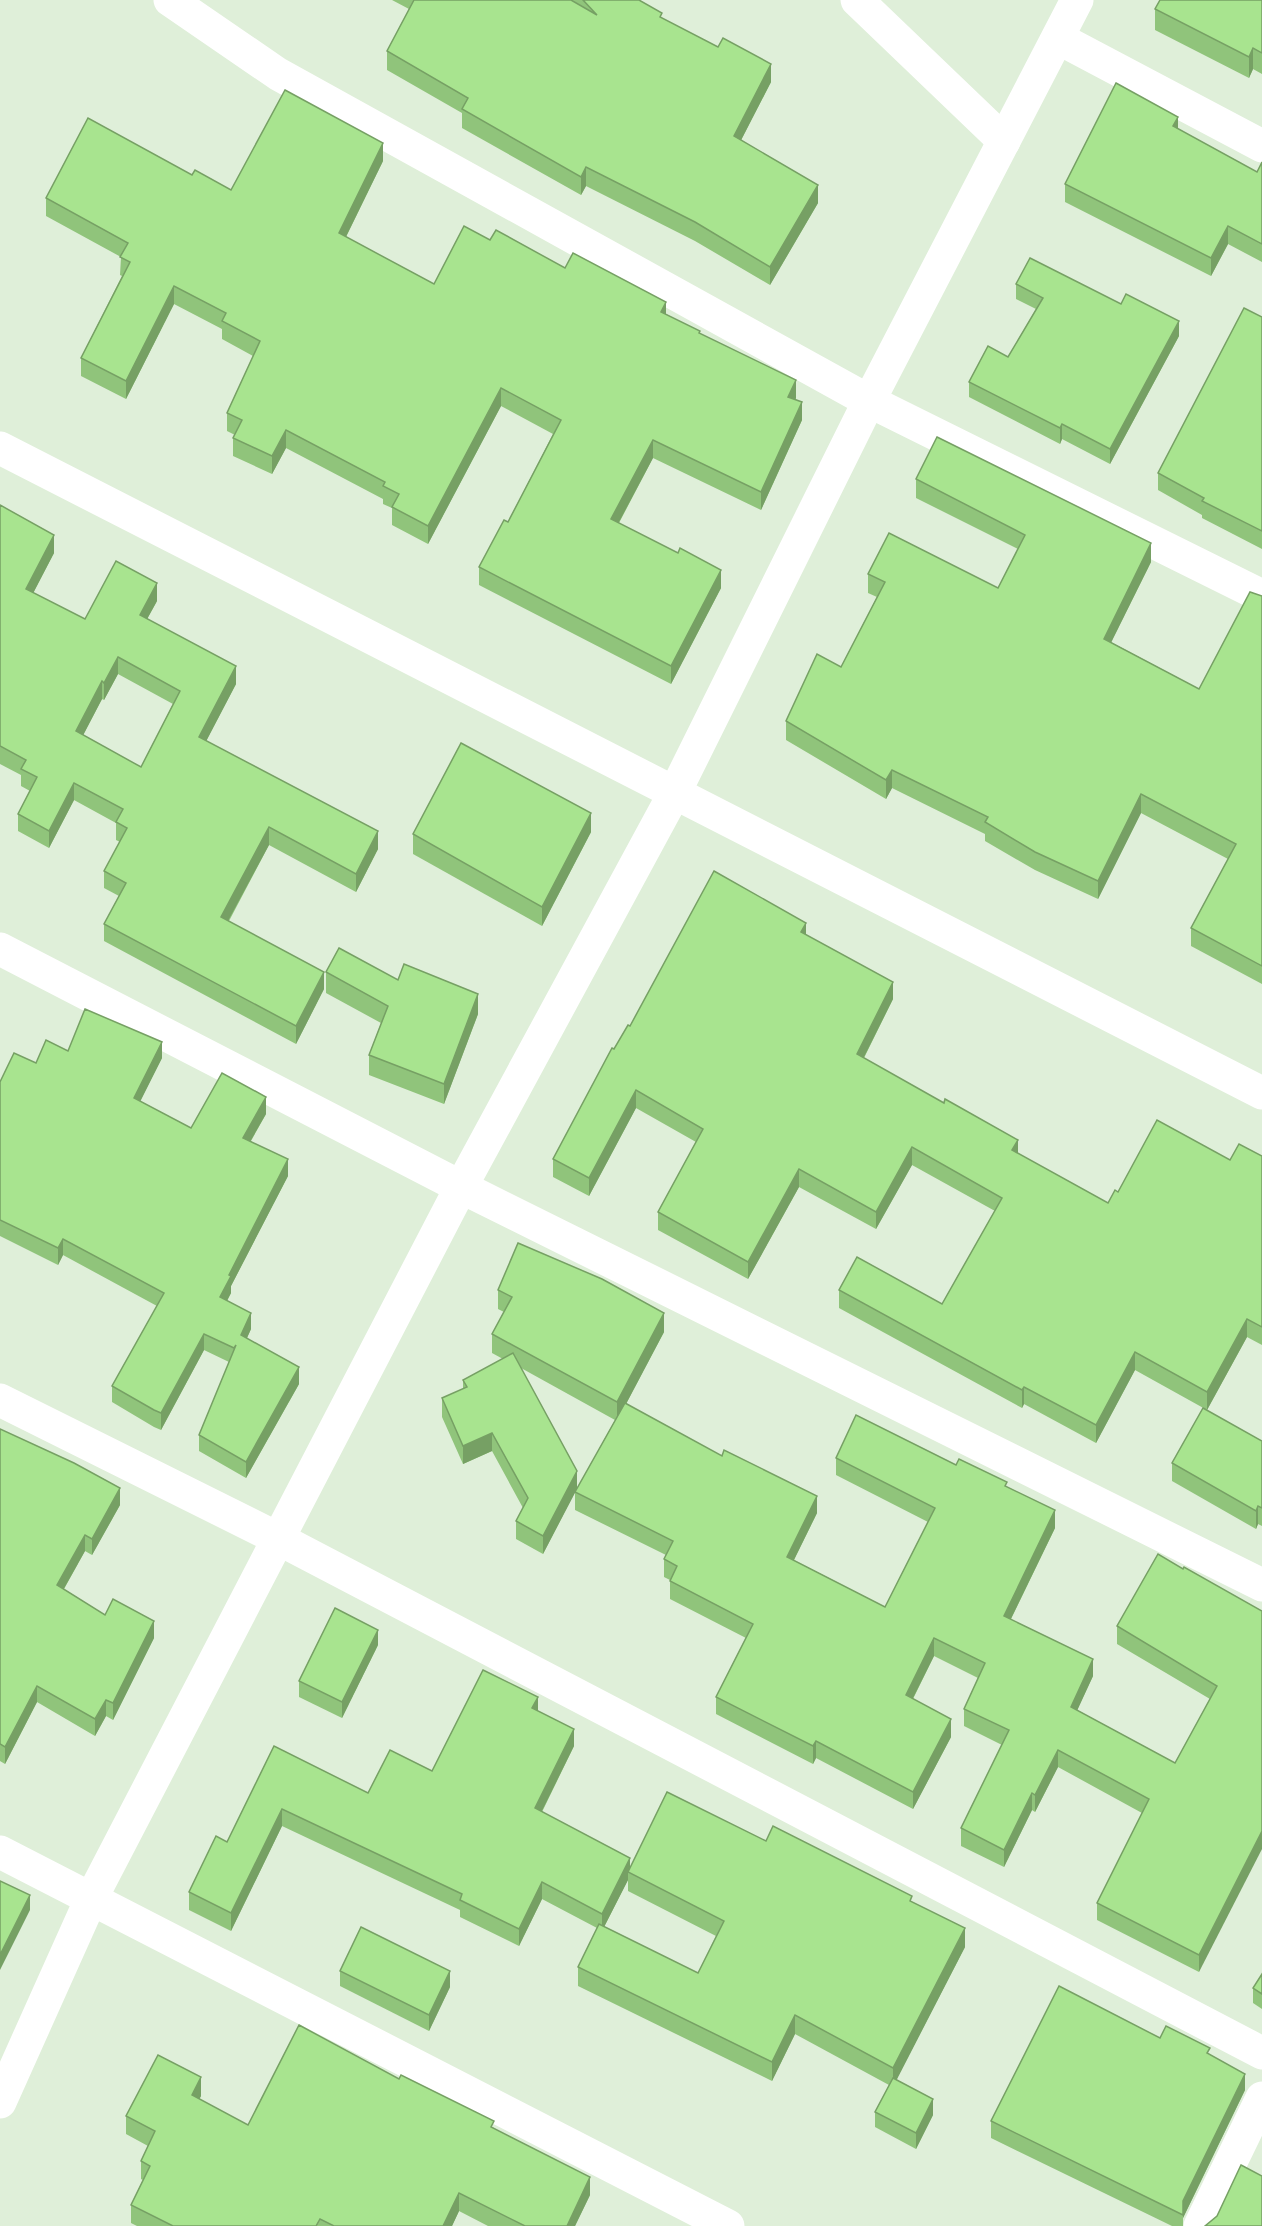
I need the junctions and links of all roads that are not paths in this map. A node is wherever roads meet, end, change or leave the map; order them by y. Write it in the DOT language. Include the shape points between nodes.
graph roads {
  1 [pos="170,0"];
  2 [pos="857,0"];
  3 [pos="1077,0"];
  4 [pos="1058,38"];
  5 [pos="1004,141"];
  6 [pos="1262,146"];
  7 [pos="869,401"];
  8 [pos="0,448"];
  9 [pos="1262,597"];
  10 [pos="675,792"];
  11 [pos="0,950"];
  12 [pos="1262,1093"];
  13 [pos="461,1187"];
  14 [pos="0,1400"];
  15 [pos="277,1538"];
  16 [pos="1262,1586"];
  17 [pos="0,1852"];
  18 [pos="91,1899"];
  19 [pos="1262,2054"];
  20 [pos="1262,2098"];
  21 [pos="0,2102"];
  22 [pos="728,2226"];
  23 [pos="1200,2226"];
  1 -- 7 [label="street" via="278,74"];
  2 -- 5 [label="street"];
  3 -- 4 [label="street"];
  4 -- 5 [label="street"];
  4 -- 6 [label="street"];
  5 -- 7 [label="street"];
  7 -- 9 [label="street"];
  7 -- 10 [label="street"];
  8 -- 10 [label="street"];
  10 -- 12 [label="street"];
  10 -- 13 [label="street"];
  11 -- 13 [label="street"];
  13 -- 15 [label="street"];
  13 -- 16 [label="street"];
  14 -- 15 [label="street"];
  15 -- 18 [label="street"];
  15 -- 19 [label="street"];
  17 -- 18 [label="street"];
  18 -- 21 [label="street"];
  18 -- 22 [label="street"];
  20 -- 23 [label="street"];
}
